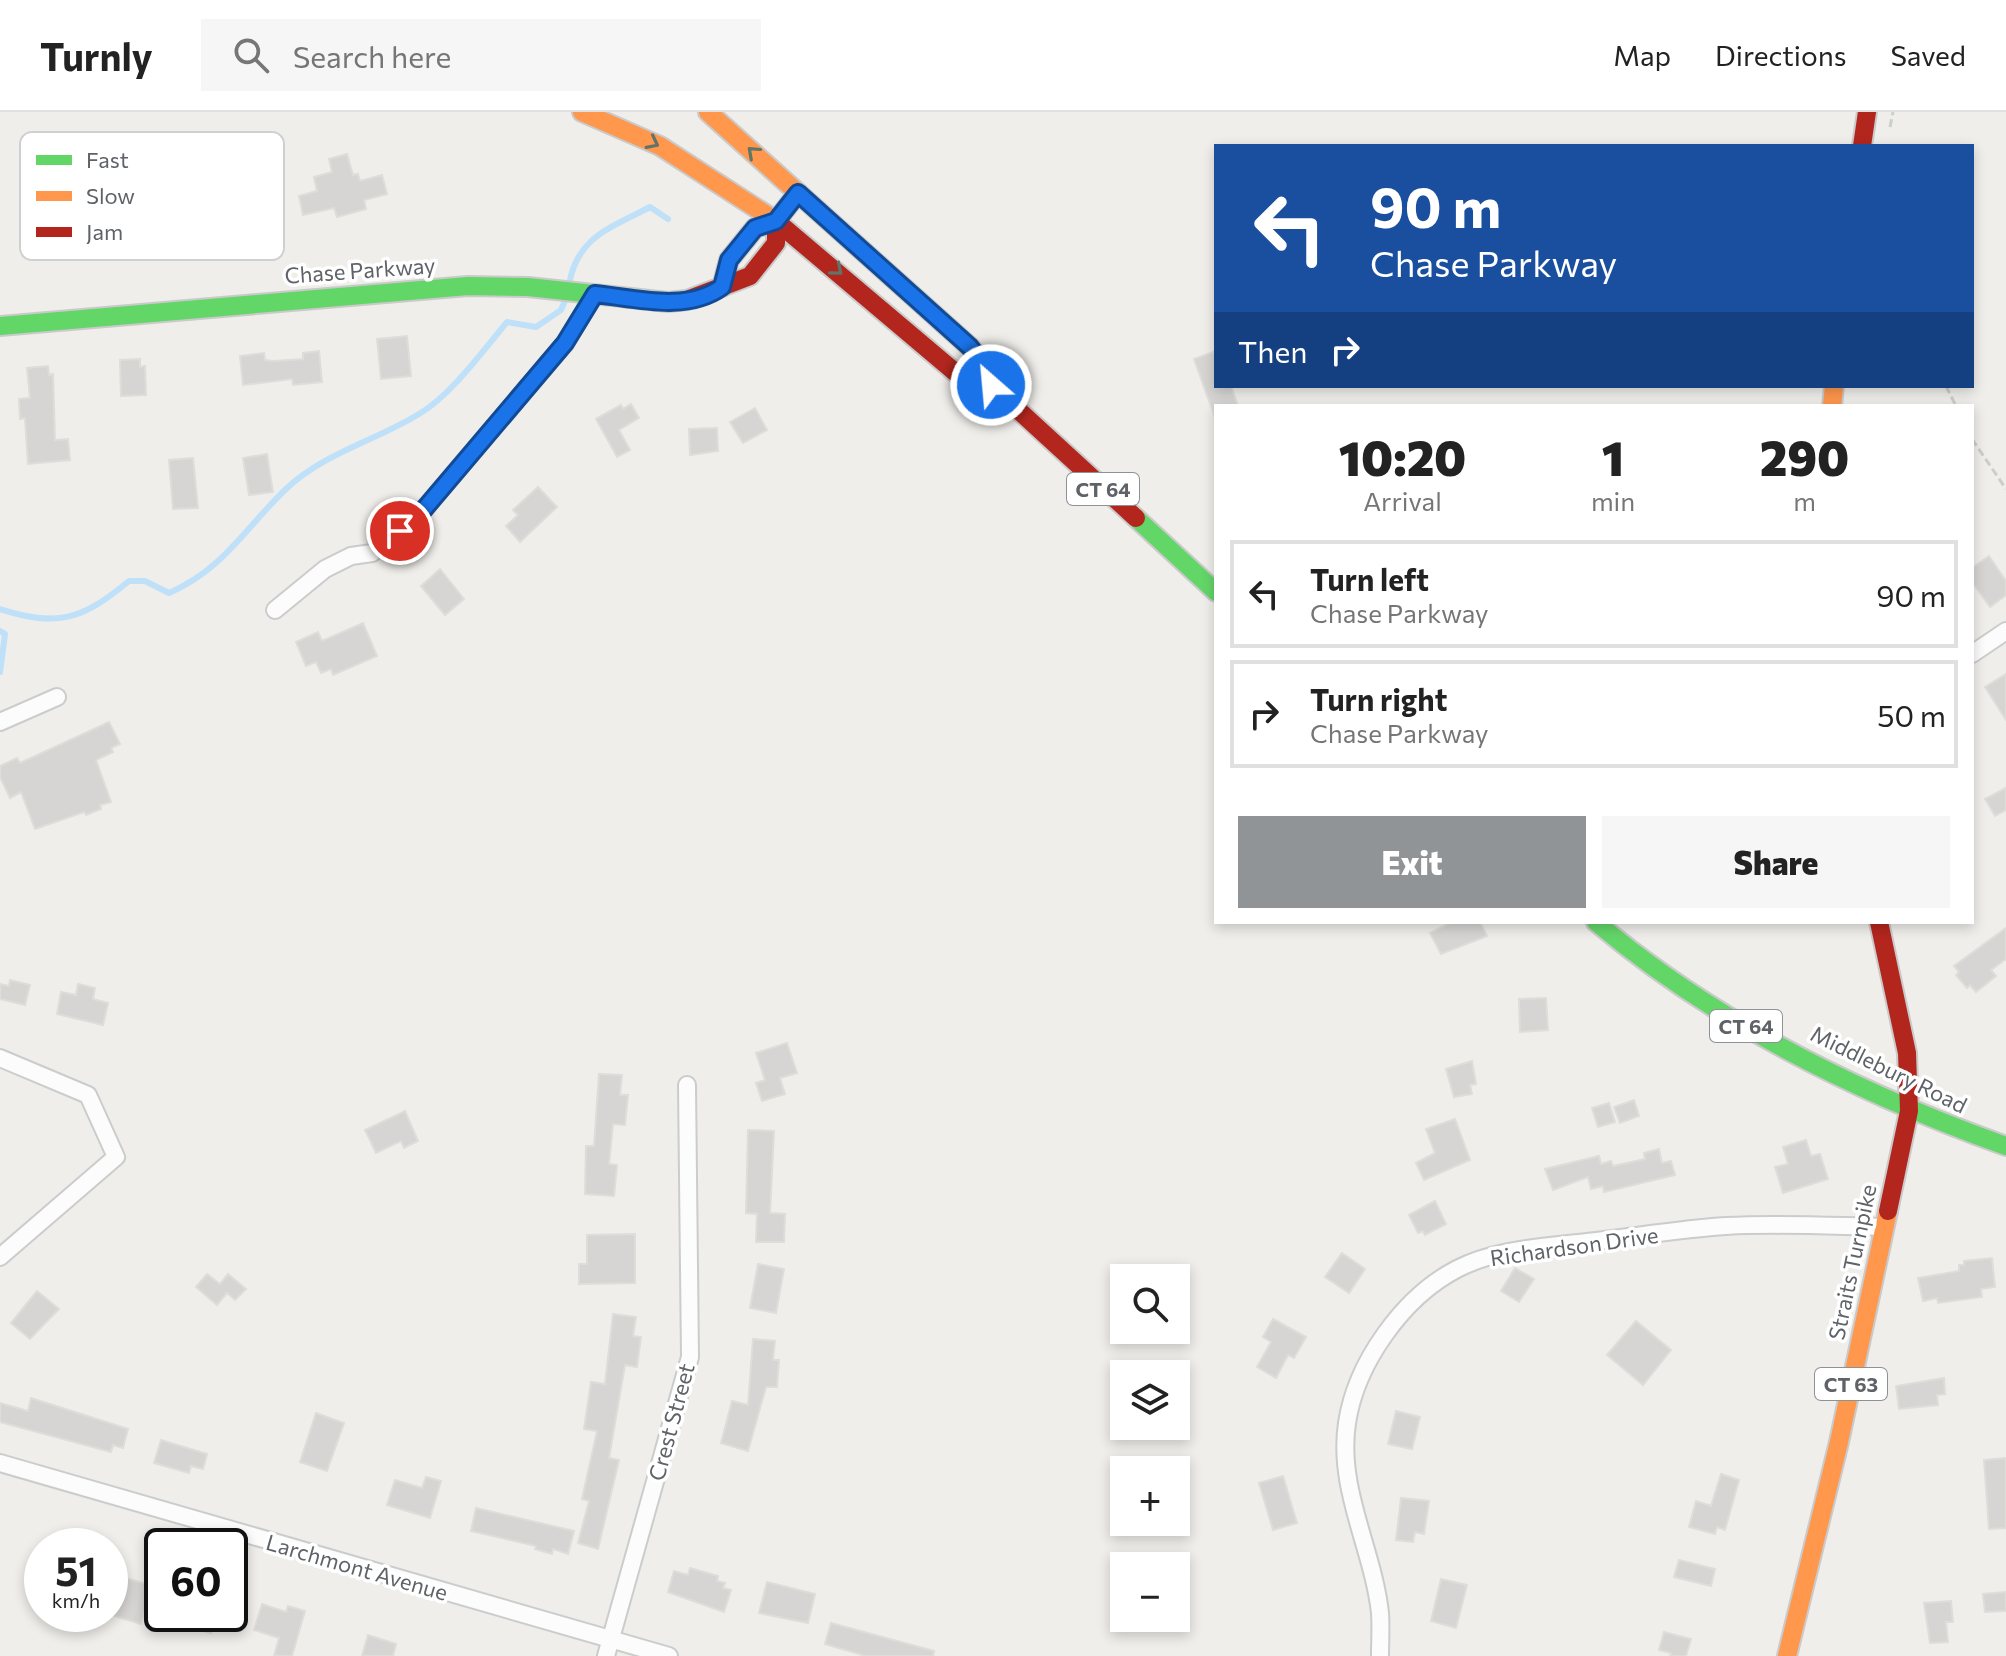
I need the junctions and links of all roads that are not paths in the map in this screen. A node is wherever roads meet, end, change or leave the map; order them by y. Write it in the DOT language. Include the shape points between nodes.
graph roads {
  1 [pos="582,112"];
  2 [pos="708,112"];
  3 [pos="1867,112"];
  4 [pos="1862,144"];
  5 [pos="798,193"];
  6 [pos="776,221"];
  7 [pos="722,287"];
  8 [pos="595,294"];
  9 [pos="0,326"];
  10 [pos="991,385"];
  11 [pos="1214,590"];
  12 [pos="275,610"];
  13 [pos="2006,631"];
  14 [pos="1974,653"];
  15 [pos="57,697"];
  16 [pos="0,722"];
  17 [pos="1598,924"];
  18 [pos="1879,924"];
  19 [pos="0,1058"];
  20 [pos="687,1085"];
  21 [pos="1909,1111"];
  22 [pos="2006,1146"];
  23 [pos="1884,1227"];
  24 [pos="0,1257"];
  25 [pos="0,1463"];
  26 [pos="608,1648"];
  27 [pos="669,1656"];
  28 [pos="1380,1656"];
  29 [pos="1787,1656"];
  1 -- 6 [label="main road, CT 64, one-way" via="660,146"];
  5 -- 2 [label="main road, CT 64, one-way"];
  3 -- 4 [label="main road"];
  5 -- 6 [label="main road, Chase Parkway"];
  5 -- 10 [label="main road, CT 64" via="970,347 987,369"];
  6 -- 7 [label="main road, Chase Parkway" via="755,228 729,260"];
  6 -- 7 [label="main road, Chase Parkway" via="776,243 750,276"];
  6 -- 10 [label="main road, CT 64, one-way" via="956,373"];
  7 -- 8 [label="main road, Chase Parkway" via="679,302"];
  8 -- 9 [label="main road, Chase Parkway" via="507,286 439,287"];
  8 -- 12 [label="street" via="565,343 420,514 372,553 325,569"];
  10 -- 11 [label="main road, CT 64"];
  13 -- 14 [label="street"];
  15 -- 16 [label="street"];
  17 -- 21 [label="main road, Middlebury Road / CT 64" via="1643,962 1739,1022"];
  18 -- 21 [label="main road, Straits Turnpike / CT 63" via="1907,1053"];
  19 -- 24 [label="street" via="88,1095 116,1157"];
  20 -- 26 [label="street, Crest Street" via="690,1357"];
  21 -- 22 [label="main road, Middlebury Road / CT 64"];
  21 -- 23 [label="main road, Straits Turnpike / CT 63"];
  23 -- 28 [label="street, Richardson Drive" via="1726,1226 1541,1248 1485,1257 1436,1282 1391,1328 1357,1387 1347,1422 1345,1455 1380,1612"];
  23 -- 29 [label="main road, Straits Turnpike / CT 63"];
  25 -- 26 [label="street, Larchmont Avenue"];
  26 -- 27 [label="street, Larchmont Avenue"];
}
